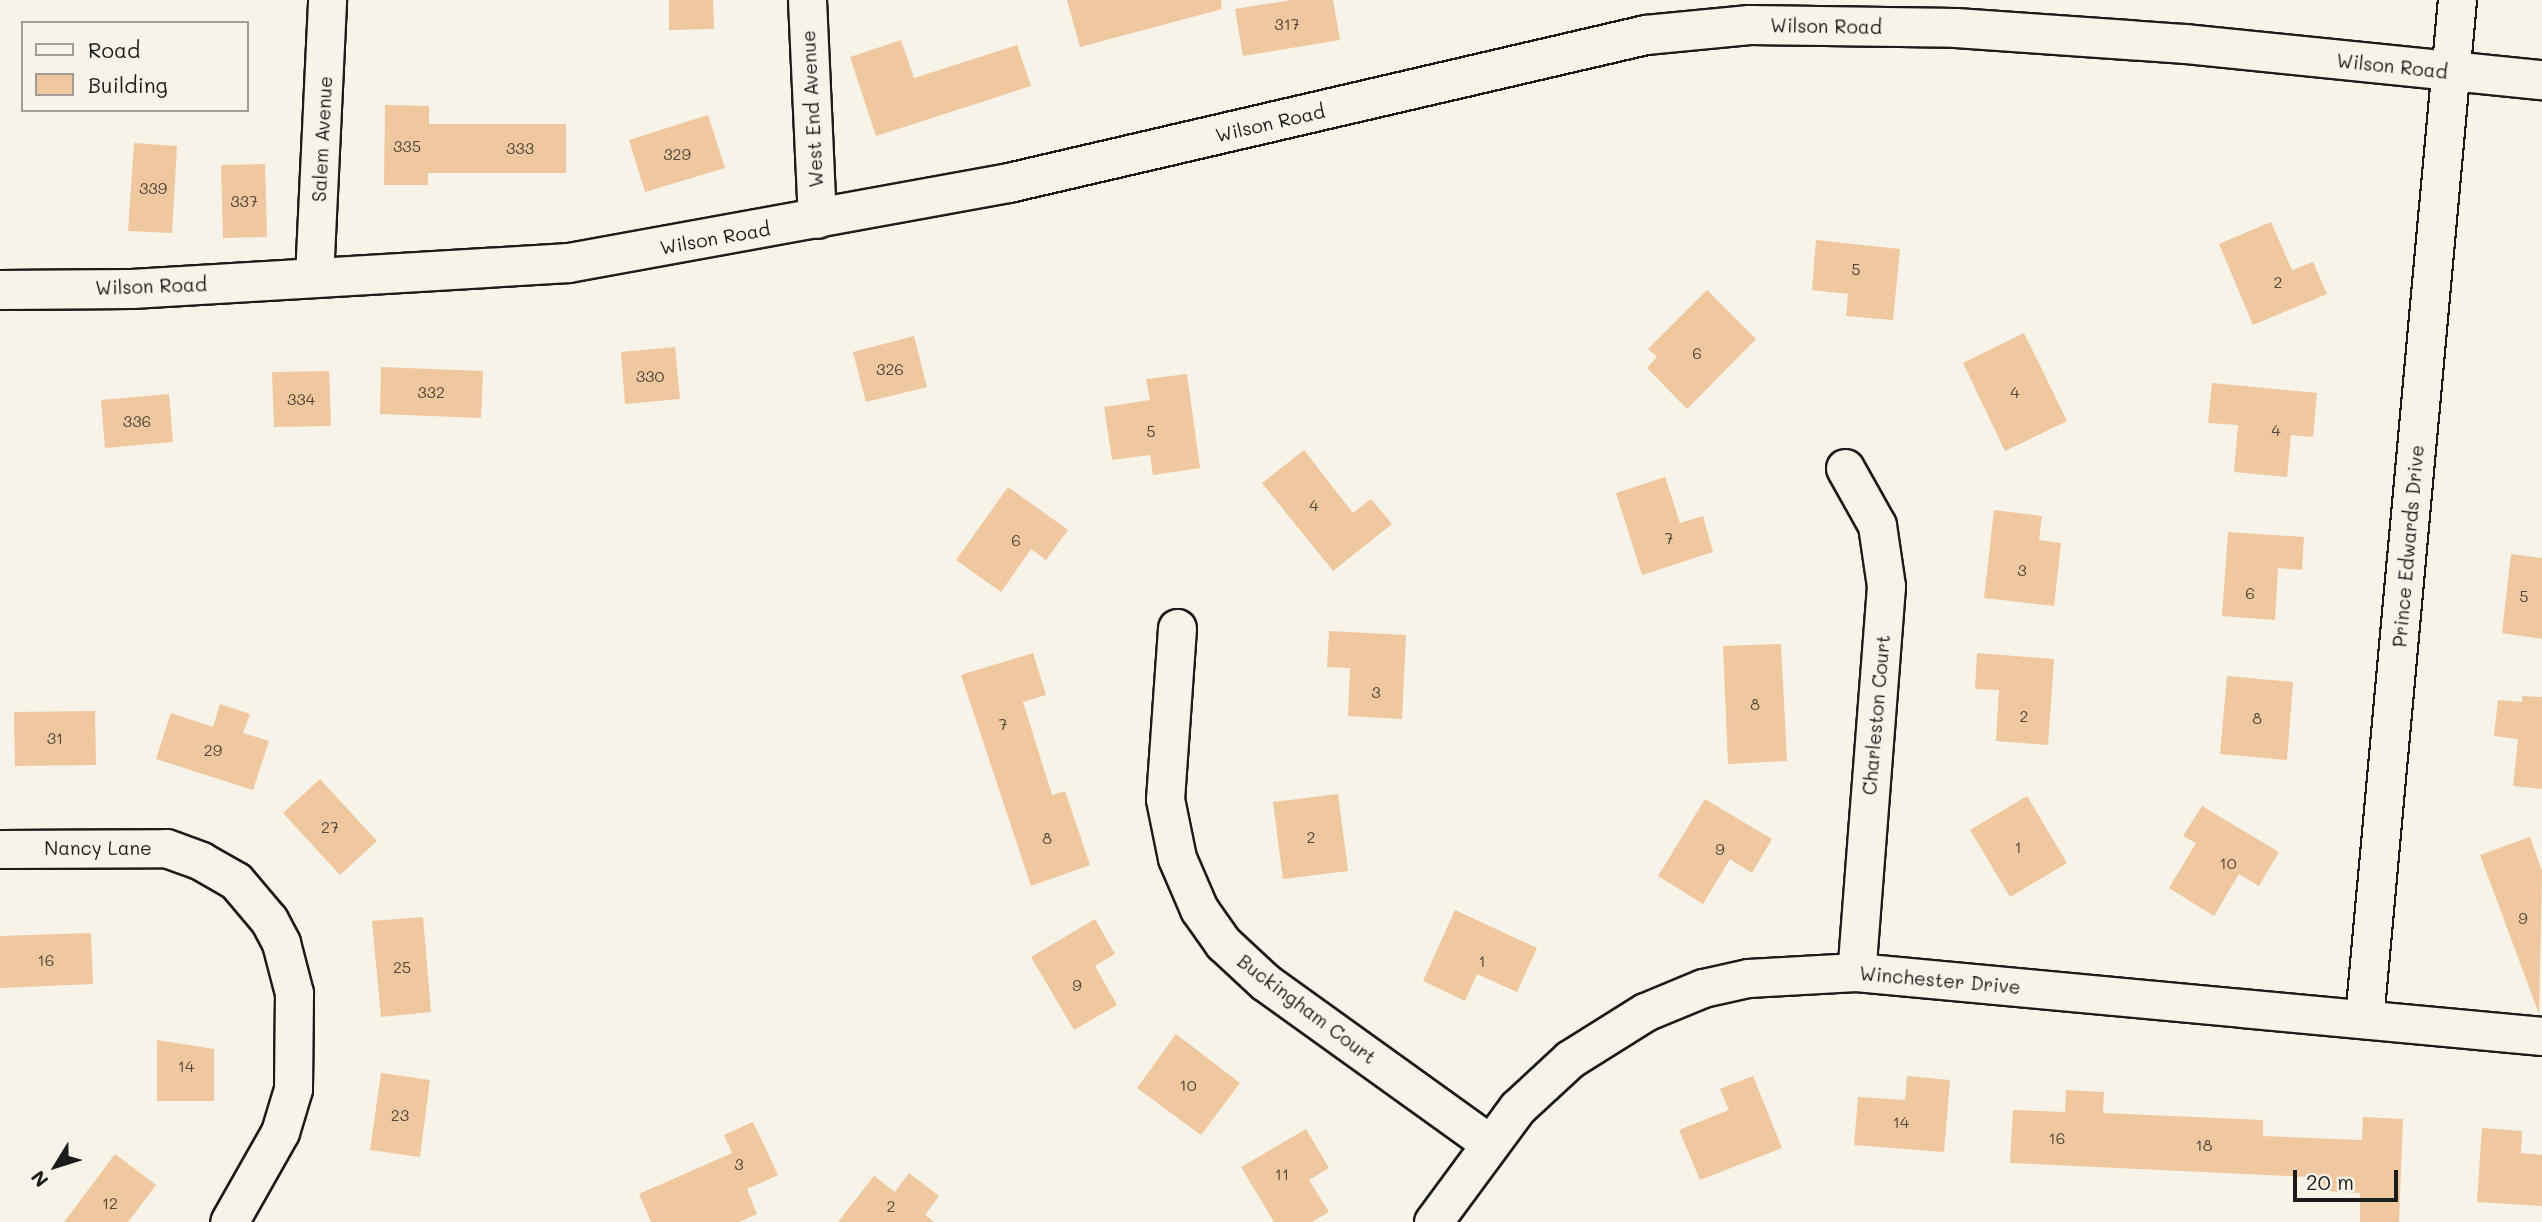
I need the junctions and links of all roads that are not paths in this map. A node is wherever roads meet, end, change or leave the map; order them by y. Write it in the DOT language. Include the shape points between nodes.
graph roads {
  1 [pos="327,0"];
  2 [pos="807,0"];
  3 [pos="2457,0"];
  4 [pos="2452,72"];
  5 [pos="2542,80"];
  6 [pos="817,219"];
  7 [pos="314,278"];
  8 [pos="0,290"];
  9 [pos="1845,467"];
  10 [pos="1177,628"];
  11 [pos="0,849"];
  12 [pos="1856,972"];
  13 [pos="2364,1019"];
  14 [pos="2542,1036"];
  15 [pos="1489,1143"];
  16 [pos="229,1222"];
  17 [pos="1433,1222"];
  1 -- 7 [label="street, Salem Avenue"];
  2 -- 6 [label="street, West End Avenue"];
  3 -- 4 [label="street, Prince Edwards Drive"];
  4 -- 5 [label="street, Wilson Road"];
  4 -- 6 [label="street, Wilson Road" via="2186,44 1969,29 1750,24 1646,35 1022,180"];
  4 -- 13 [label="street, Prince Edwards Drive"];
  6 -- 7 [label="street, Wilson Road" via="569,263"];
  7 -- 8 [label="street, Wilson Road" via="132,289"];
  9 -- 12 [label="street, Charleston Court" via="1877,525 1886,586"];
  10 -- 15 [label="street, Buckingham Court" via="1165,756 1166,799 1177,858 1199,909 1223,943 1265,982"];
  11 -- 16 [label="street, Nancy Lane" via="166,848 236,881 269,920 281,943 294,993 293,1089 281,1132"];
  12 -- 13 [label="street, Winchester Drive"];
  12 -- 15 [label="street, Winchester Drive" via="1740,979 1703,988 1645,1012 1602,1035 1559,1068 1525,1099"];
  13 -- 14 [label="street, Winchester Drive"];
  15 -- 17 [label="street, Winchester Drive"];
}
